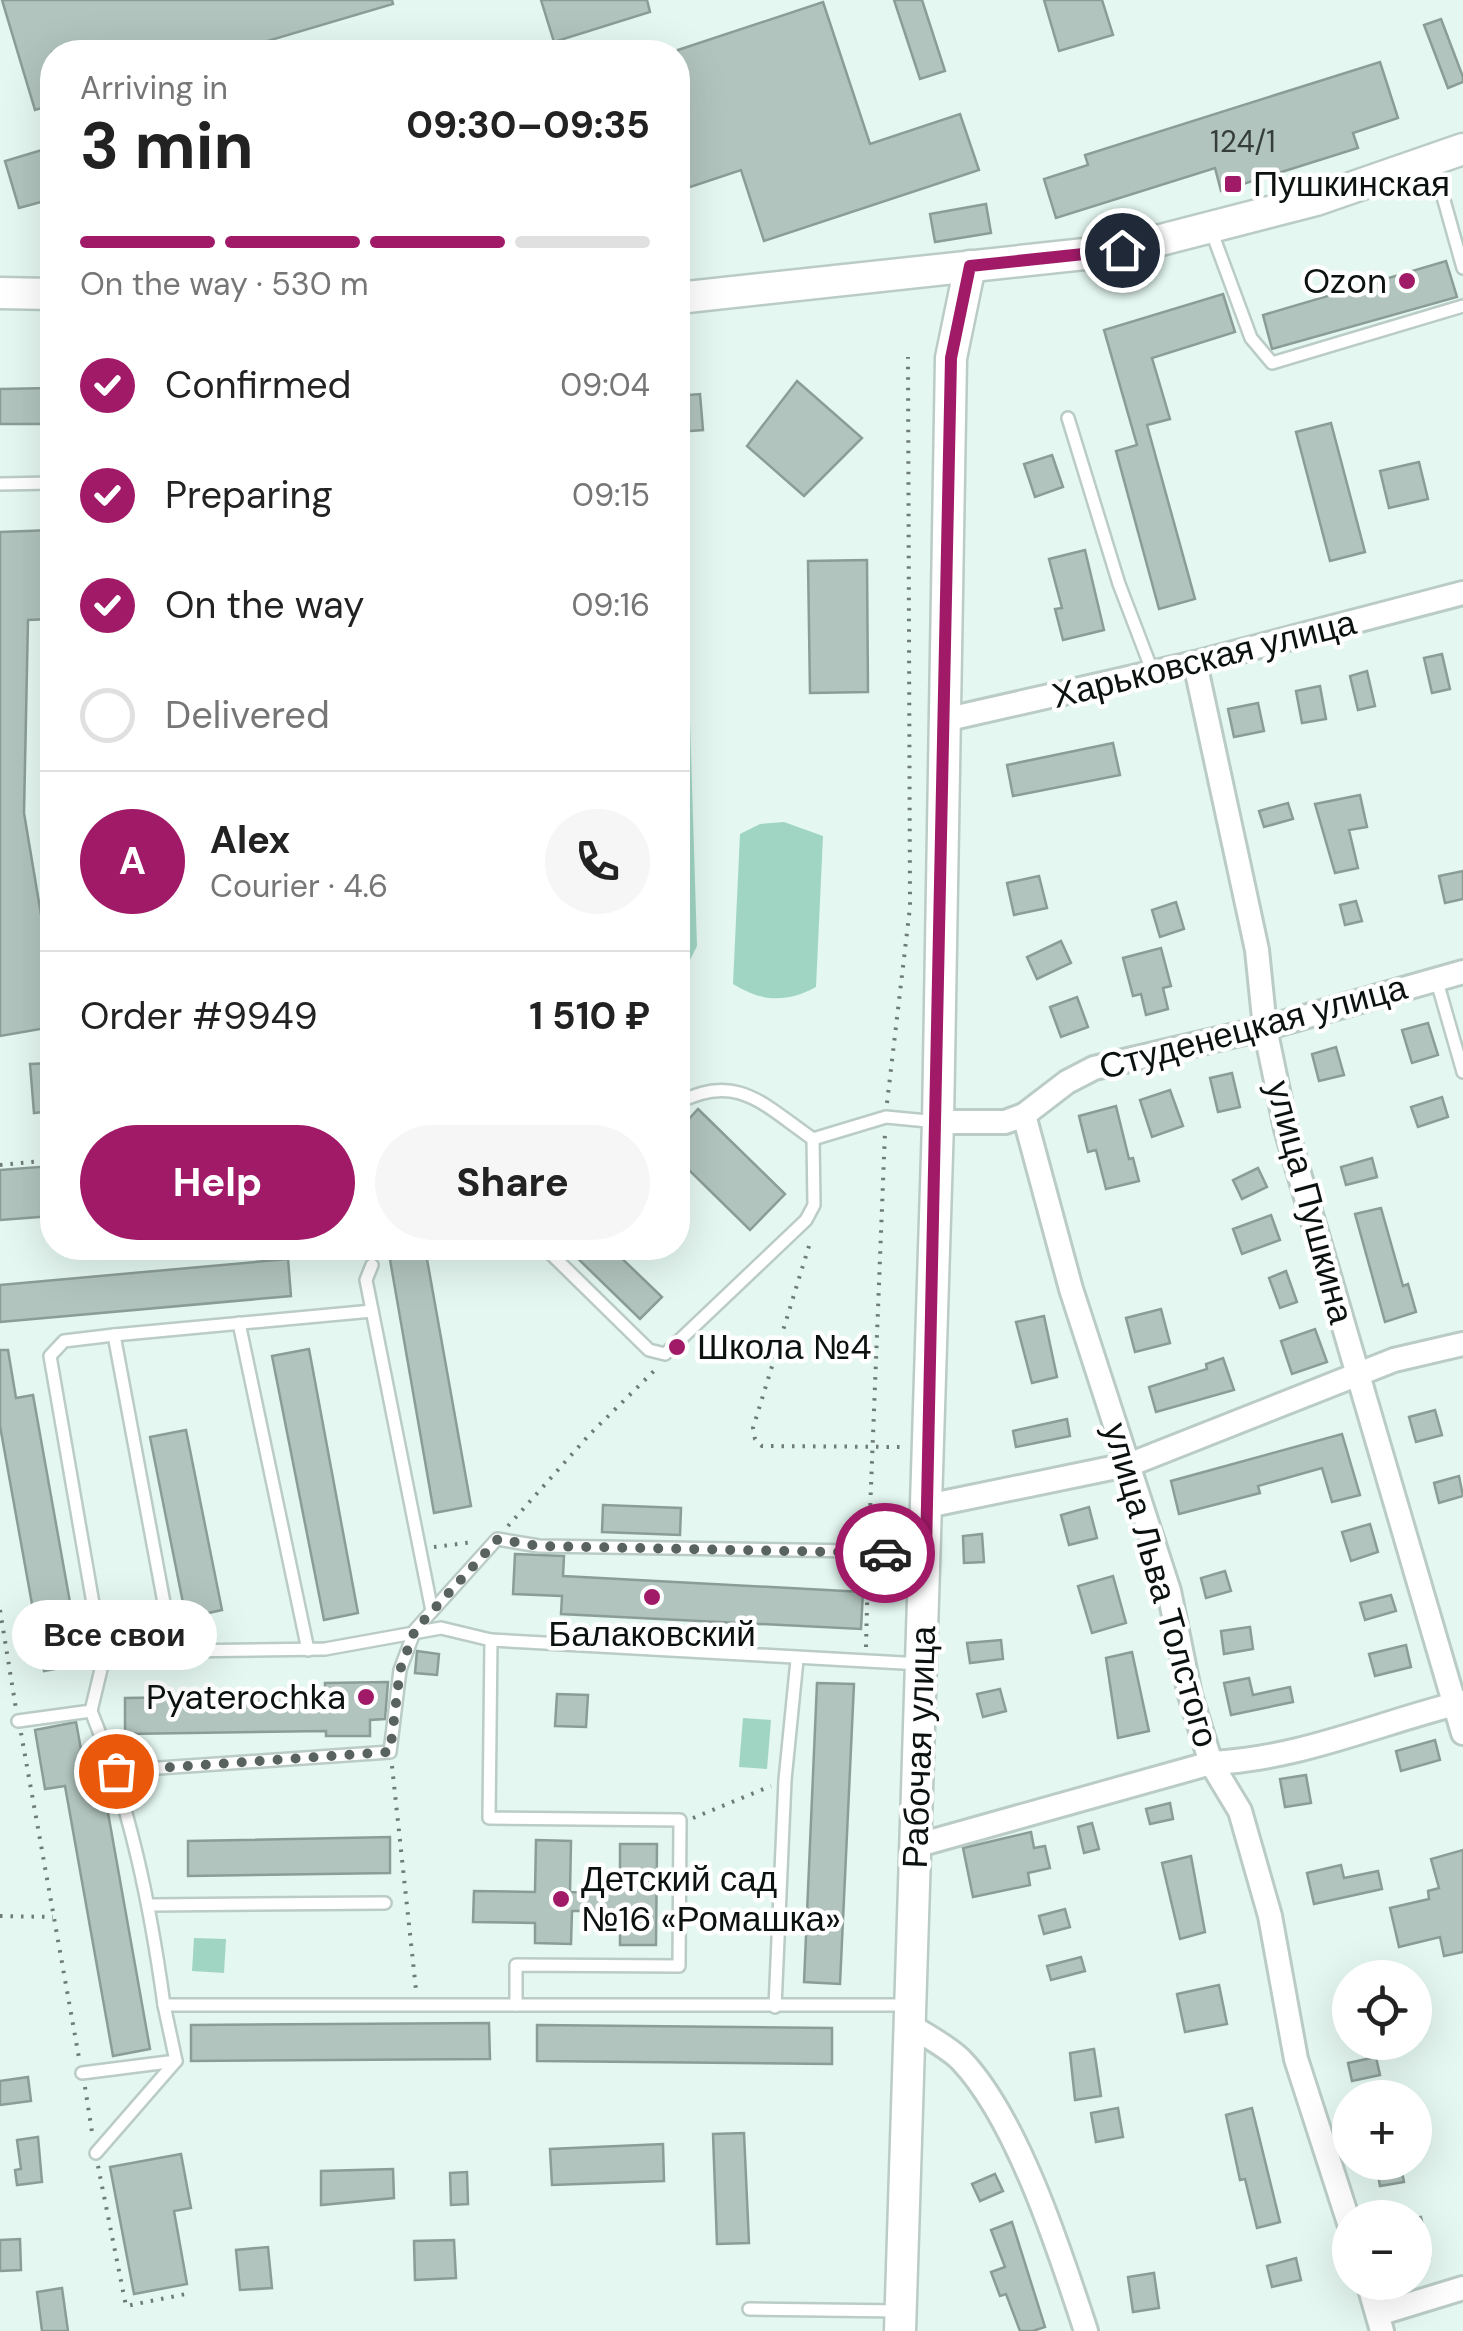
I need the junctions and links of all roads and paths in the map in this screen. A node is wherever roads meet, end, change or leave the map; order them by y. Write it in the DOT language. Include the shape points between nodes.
graph roads {
  1 [pos="1463,150"];
  2 [pos="1433,162"];
  3 [pos="1212,230"];
  4 [pos="970,266"];
  5 [pos="1463,268"];
  6 [pos="0,293"];
  7 [pos="40,294"];
  8 [pos="690,297"];
  9 [pos="1463,306"];
  10 [pos="908,357"];
  11 [pos="1068,418"];
  12 [pos="40,483"];
  13 [pos="0,484"];
  14 [pos="1463,593"];
  15 [pos="1196,662"];
  16 [pos="1152,673"];
  17 [pos="944,720"];
  18 [pos="1463,972"];
  19 [pos="1436,978"];
  20 [pos="1265,1028"];
  21 [pos="1463,1072"];
  22 [pos="690,1097"];
  23 [pos="1024,1115"];
  24 [pos="886,1117"];
  25 [pos="938,1122"];
  26 [pos="814,1139"];
  27 [pos="40,1161"];
  28 [pos="0,1165"];
  29 [pos="808,1246"];
  30 [pos="557,1260"];
  31 [pos="372,1264"];
  32 [pos="372,1311"];
  33 [pos="239,1323"];
  34 [pos="114,1335"];
  35 [pos="1463,1344"];
  36 [pos="664,1354"];
  37 [pos="1357,1375"];
  38 [pos="874,1447"];
  39 [pos="929,1448"];
  40 [pos="1131,1464"];
  41 [pos="927,1506"];
  42 [pos="498,1539"];
  43 [pos="420,1549"];
  44 [pos="926,1552"];
  45 [pos="869,1553"];
  46 [pos="0,1610"];
  47 [pos="432,1611"];
  48 [pos="415,1630"];
  49 [pos="490,1640"];
  50 [pos="308,1650"];
  51 [pos="173,1651"];
  52 [pos="797,1660"];
  53 [pos="103,1661"];
  54 [pos="866,1662"];
  55 [pos="921,1664"];
  56 [pos="1458,1703"];
  57 [pos="91,1711"];
  58 [pos="18,1721"];
  59 [pos="1463,1732"];
  60 [pos="390,1752"];
  61 [pos="1211,1763"];
  62 [pos="116,1771"];
  63 [pos="785,1780"];
  64 [pos="680,1820"];
  65 [pos="915,1846"];
  66 [pos="385,1903"];
  67 [pos="151,1905"];
  68 [pos="0,1916"];
  69 [pos="53,1918"];
  70 [pos="164,2004"];
  71 [pos="417,2005"];
  72 [pos="516,2005"];
  73 [pos="775,2007"];
  74 [pos="911,2015"];
  75 [pos="176,2061"];
  76 [pos="82,2072"];
  77 [pos="96,2153"];
  78 [pos="1342,2200"];
  79 [pos="1463,2288"];
  80 [pos="191,2294"];
  81 [pos="749,2310"];
  82 [pos="900,2321"];
  83 [pos="1380,2323"];
  84 [pos="1086,2331"];
  1 -- 2 [label="street"];
  2 -- 3 [label="street"];
  2 -- 5 [label="lane"];
  3 -- 4 [label="street" via="1122,250"];
  3 -- 9 [label="lane" via="1251,338 1272,364"];
  4 -- 8 [label="street"];
  4 -- 17 [label="street, Рабочая улица" via="951,358"];
  6 -- 7 [label="street"];
  10 -- 24 [label="path" via="910,907"];
  11 -- 16 [label="lane"];
  12 -- 13 [label="lane"];
  14 -- 15 [label="street, Харьковская улица"];
  15 -- 16 [label="street, Харьковская улица"];
  15 -- 20 [label="street, улица Пушкина" via="1257,950"];
  16 -- 17 [label="street, Харьковская улица"];
  17 -- 25 [label="street, Рабочая улица"];
  18 -- 19 [label="street, Студенецкая улица"];
  19 -- 20 [label="street, Студенецкая улица"];
  19 -- 21 [label="lane"];
  20 -- 23 [label="street, Студенецкая улица" via="1094,1068"];
  20 -- 37 [label="street, улица Пушкина" via="1286,1129"];
  22 -- 26 [label="lane" via="704,1090 741,1090"];
  23 -- 25 [label="street, Студенецкая улица" via="985,1125"];
  23 -- 40 [label="street, улица Льва Толстого" via="1071,1289"];
  24 -- 25 [label="lane"];
  24 -- 26 [label="lane"];
  24 -- 38 [label="path"];
  25 -- 39 [label="street, Рабочая улица"];
  26 -- 36 [label="lane" via="814,1204 806,1220"];
  27 -- 28 [label="path"];
  29 -- 38 [label="path" via="753,1428 755,1440 762,1446"];
  30 -- 36 [label="lane" via="650,1350"];
  31 -- 32 [label="lane" via="366,1280"];
  32 -- 33 [label="lane"];
  32 -- 43 [label="lane"];
  33 -- 34 [label="lane"];
  33 -- 50 [label="lane"];
  34 -- 51 [label="lane"];
  34 -- 53 [label="lane" via="64,1341 50,1356"];
  35 -- 37 [label="street"];
  36 -- 42 [label="path" via="658,1370 590,1434"];
  37 -- 40 [label="street"];
  37 -- 56 [label="street, улица Пушкина"];
  38 -- 39 [label="path"];
  38 -- 45 [label="path"];
  39 -- 41 [label="street, Рабочая улица"];
  40 -- 41 [label="street"];
  40 -- 61 [label="street, улица Льва Толстого"];
  41 -- 44 [label="street, Рабочая улица"];
  42 -- 43 [label="path"];
  42 -- 45 [label="lane" via="538,1546"];
  42 -- 47 [label="lane"];
  43 -- 47 [label="lane"];
  44 -- 45 [label="lane"];
  44 -- 55 [label="street, Рабочая улица"];
  45 -- 54 [label="path"];
  46 -- 58 [label="path"];
  47 -- 48 [label="lane"];
  48 -- 49 [label="lane" via="441,1628"];
  48 -- 50 [label="lane"];
  48 -- 60 [label="lane" via="400,1670"];
  49 -- 52 [label="lane"];
  49 -- 64 [label="lane" via="489,1818"];
  50 -- 51 [label="lane"];
  51 -- 53 [label="lane"];
  52 -- 54 [label="lane"];
  52 -- 63 [label="lane"];
  53 -- 57 [label="lane"];
  54 -- 55 [label="lane"];
  55 -- 65 [label="street, Рабочая улица"];
  56 -- 59 [label="street, улица Пушкина"];
  56 -- 61 [label="street" via="1257,1761"];
  57 -- 58 [label="lane"];
  57 -- 62 [label="lane"];
  58 -- 69 [label="path"];
  60 -- 62 [label="lane"];
  60 -- 71 [label="path"];
  61 -- 65 [label="street"];
  61 -- 78 [label="street, улица Льва Толстого" via="1240,1811 1270,1916 1296,2059"];
  62 -- 67 [label="lane"];
  63 -- 64 [label="path" via="702,1818"];
  63 -- 73 [label="lane"];
  64 -- 72 [label="lane" via="679,1966 516,1965"];
  65 -- 74 [label="street, Рабочая улица"];
  66 -- 67 [label="lane"];
  67 -- 70 [label="lane"];
  68 -- 69 [label="path"];
  69 -- 76 [label="path"];
  70 -- 71 [label="lane"];
  70 -- 75 [label="lane"];
  71 -- 72 [label="lane"];
  72 -- 73 [label="lane"];
  73 -- 74 [label="lane"];
  74 -- 82 [label="street, Рабочая улица"];
  74 -- 84 [label="street" via="959,2058 988,2096 1045,2218"];
  75 -- 76 [label="lane"];
  75 -- 77 [label="lane"];
  76 -- 77 [label="path"];
  77 -- 80 [label="path" via="126,2306"];
  79 -- 83 [label="street"];
  81 -- 82 [label="lane"];
}
